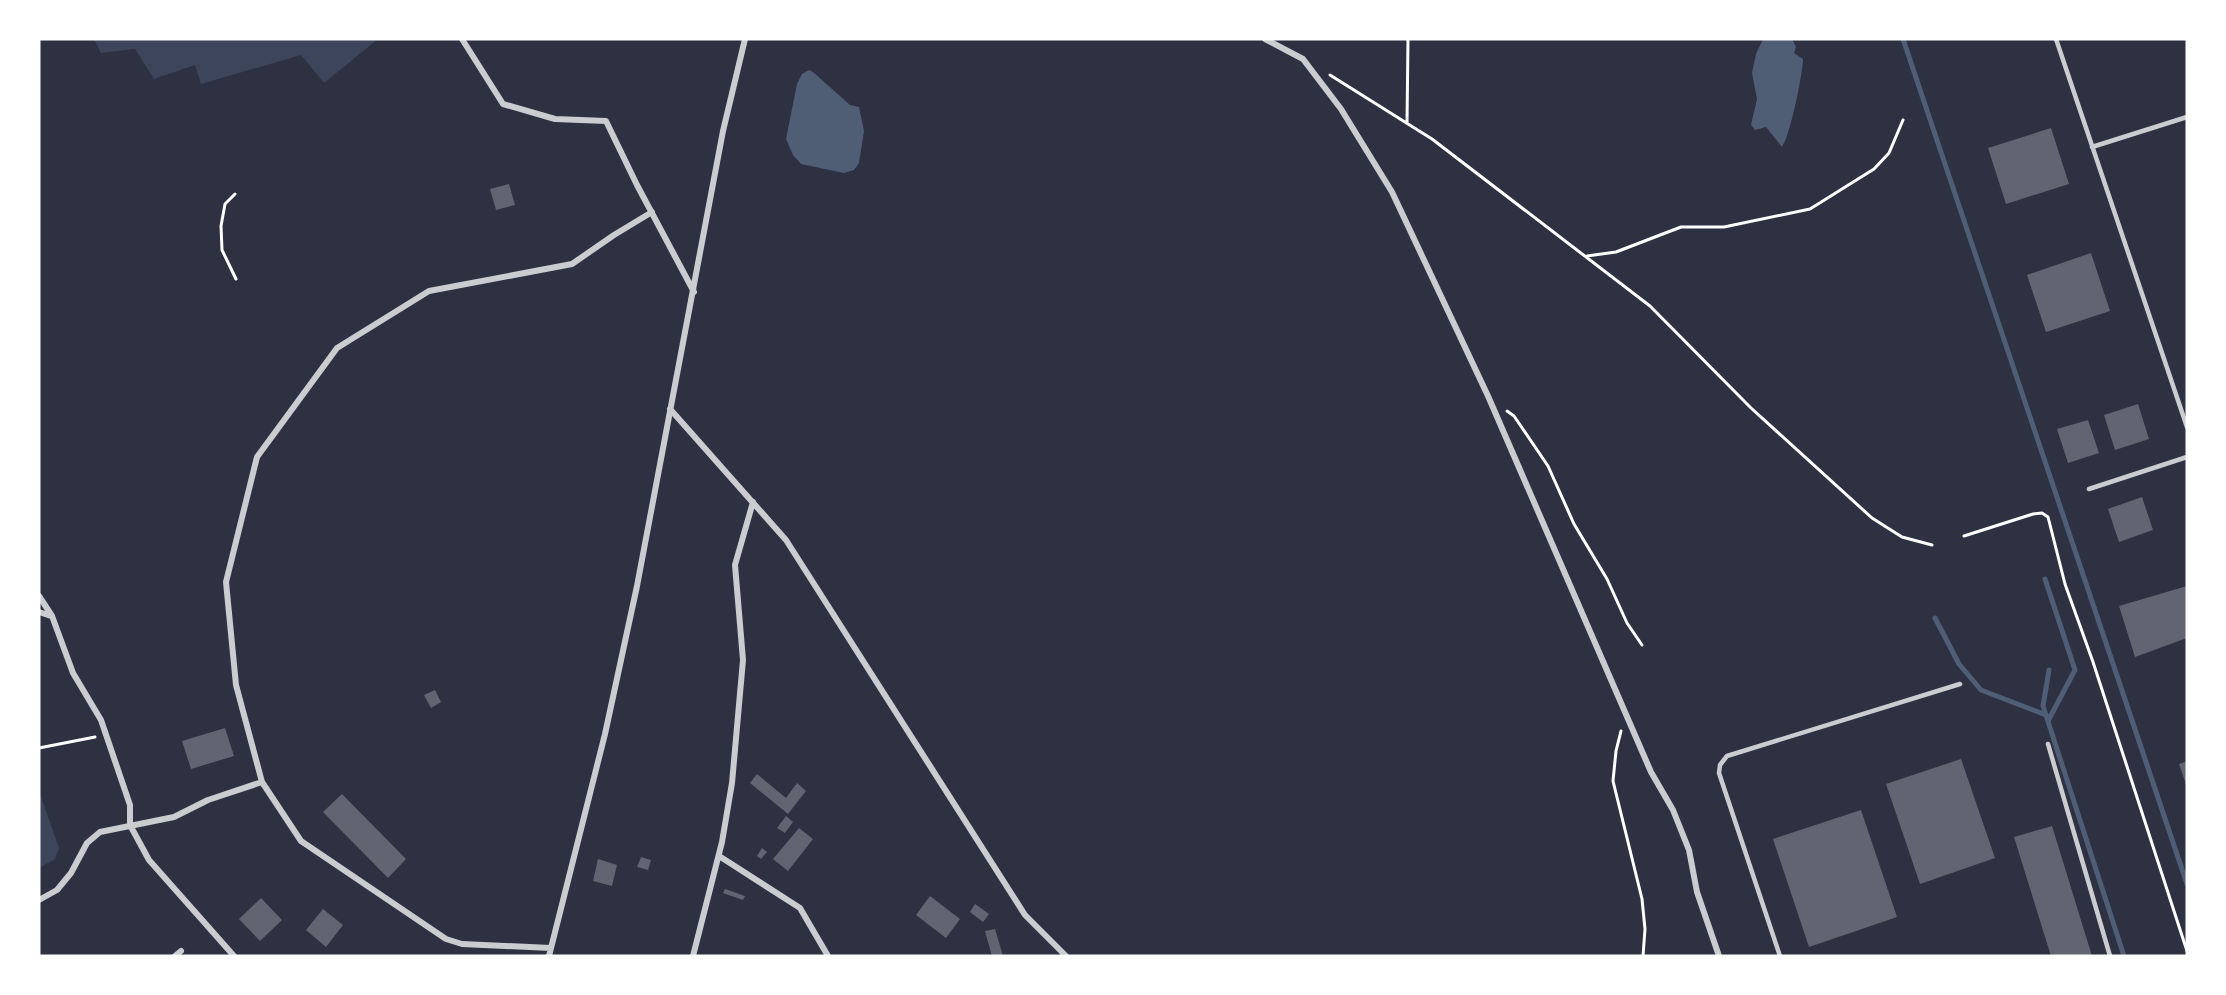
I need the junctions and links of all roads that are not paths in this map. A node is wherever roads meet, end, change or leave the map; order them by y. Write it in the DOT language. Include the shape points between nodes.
graph roads {
  1 [pos="462,39"];
  2 [pos="745,39"];
  3 [pos="1265,39"];
  4 [pos="2056,39"];
  5 [pos="2187,117"];
  6 [pos="2092,147"];
  7 [pos="652,212"];
  8 [pos="694,292"];
  9 [pos="670,409"];
  10 [pos="2187,427"];
  11 [pos="2187,457"];
  12 [pos="2089,489"];
  13 [pos="753,502"];
  14 [pos="39,596"];
  15 [pos="39,612"];
  16 [pos="52,616"];
  17 [pos="1960,684"];
  18 [pos="2048,744"];
  19 [pos="262,782"];
  20 [pos="130,825"];
  21 [pos="719,856"];
  22 [pos="39,900"];
  23 [pos="551,948"];
  24 [pos="181,951"];
  25 [pos="175,956"];
  26 [pos="234,956"];
  27 [pos="549,956"];
  28 [pos="693,956"];
  29 [pos="828,956"];
  30 [pos="1066,956"];
  31 [pos="1719,956"];
  32 [pos="1780,956"];
  33 [pos="2110,956"];
  1 -- 7 [label="street" via="502,104 555,119 606,121"];
  2 -- 8 [label="street" via="723,131"];
  3 -- 31 [label="street" via="1303,59 1341,109 1392,192 1488,396 1651,772 1673,810 1689,850 1697,892"];
  4 -- 6 [label="lane"];
  5 -- 6 [label="lane"];
  6 -- 10 [label="lane"];
  7 -- 8 [label="street"];
  7 -- 19 [label="street" via="572,264 429,291 337,348 257,458 226,582 236,685"];
  8 -- 9 [label="street"];
  9 -- 13 [label="street"];
  9 -- 23 [label="street" via="605,734"];
  11 -- 12 [label="lane"];
  13 -- 21 [label="street" via="735,565 744,660 732,783"];
  13 -- 30 [label="street" via="786,540 1025,915"];
  14 -- 16 [label="street"];
  15 -- 16 [label="street"];
  16 -- 20 [label="street" via="74,673 101,720 130,805"];
  17 -- 32 [label="lane" via="1727,756 1720,765 1719,774"];
  18 -- 33 [label="lane"];
  19 -- 20 [label="street" via="208,800 174,818"];
  19 -- 23 [label="street" via="301,841 446,939 462,944"];
  20 -- 22 [label="street" via="100,832 87,843 57,890"];
  20 -- 26 [label="street" via="149,860"];
  21 -- 28 [label="street"];
  21 -- 29 [label="street" via="800,908"];
  23 -- 27 [label="street"];
  24 -- 25 [label="street"];
}
